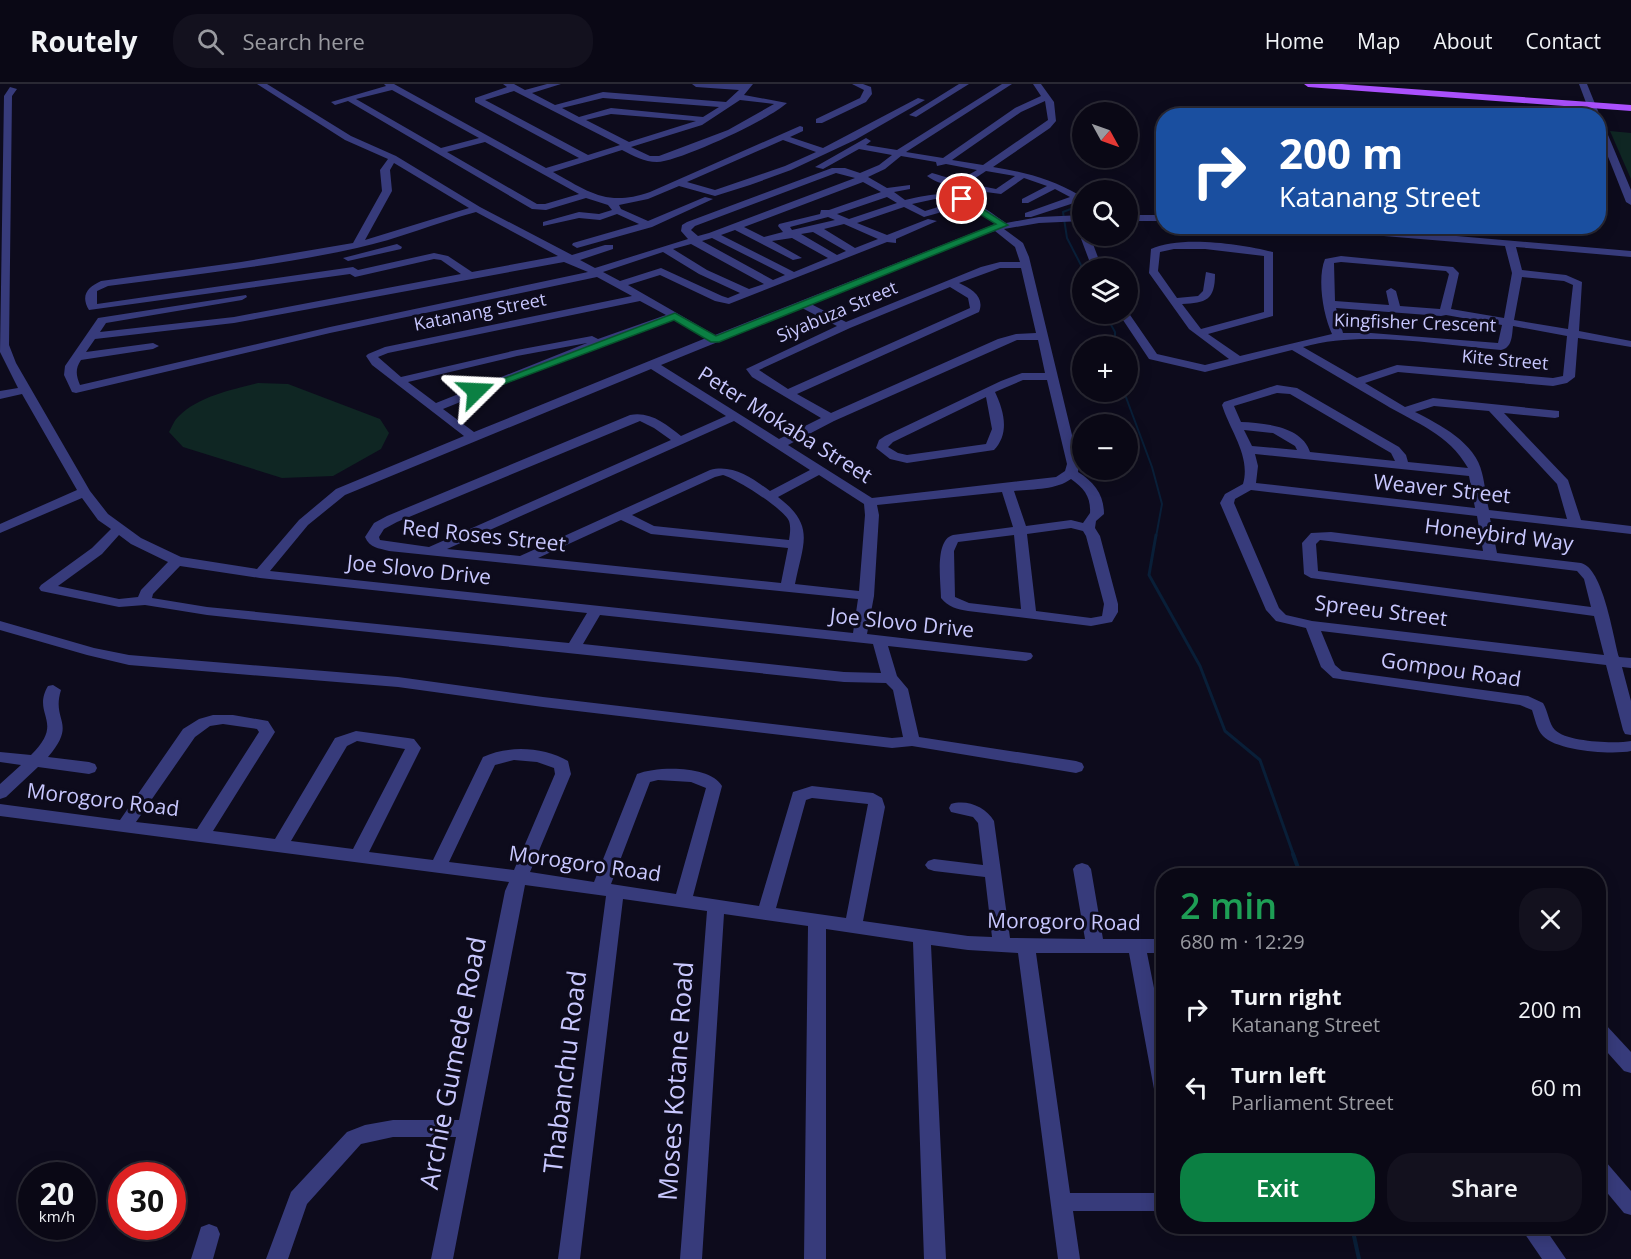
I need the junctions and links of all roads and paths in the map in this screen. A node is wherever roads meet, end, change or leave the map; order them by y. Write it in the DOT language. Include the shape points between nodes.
graph roads {
  1 [pos="261,84"];
  2 [pos="557,84"];
  3 [pos="696,84"];
  4 [pos="965,84"];
  5 [pos="1008,84"];
  6 [pos="1037,84"];
  7 [pos="1308,84"];
  8 [pos="1583,84"];
  9 [pos="860,85"];
  10 [pos="390,86"];
  11 [pos="511,86"];
  12 [pos="747,86"];
  13 [pos="18,87"];
  14 [pos="0,89"];
  15 [pos="524,93"];
  16 [pos="738,97"];
  17 [pos="1046,97"];
  18 [pos="349,98"];
  19 [pos="921,100"];
  20 [pos="334,102"];
  21 [pos="728,105"];
  22 [pos="1591,105"];
  23 [pos="363,106"];
  24 [pos="554,108"];
  25 [pos="1592,108"];
  26 [pos="1631,108"];
  27 [pos="4,109"];
  28 [pos="347,110"];
  29 [pos="377,115"];
  30 [pos="363,119"];
  31 [pos="706,119"];
  32 [pos="577,120"];
  33 [pos="819,121"];
  34 [pos="392,123"];
  35 [pos="377,127"];
  36 [pos="800,129"];
  37 [pos="406,132"];
  38 [pos="391,136"];
  39 [pos="783,138"];
  40 [pos="486,139"];
  41 [pos="1606,140"];
  42 [pos="422,141"];
  43 [pos="406,146"];
  44 [pos="626,146"];
  45 [pos="859,146"];
  46 [pos="439,151"];
  47 [pos="823,151"];
  48 [pos="898,153"];
  49 [pos="422,155"];
  50 [pos="393,158"];
  51 [pos="587,158"];
  52 [pos="454,160"];
  53 [pos="945,160"];
  54 [pos="439,164"];
  55 [pos="820,167"];
  56 [pos="986,168"];
  57 [pos="470,169"];
  58 [pos="546,171"];
  59 [pos="456,174"];
  60 [pos="1023,175"];
  61 [pos="860,178"];
  62 [pos="487,179"];
  63 [pos="679,183"];
  64 [pos="471,184"];
  65 [pos="1055,185"];
  66 [pos="907,187"];
  67 [pos="504,189"];
  68 [pos="981,189"];
  69 [pos="886,192"];
  70 [pos="998,192"];
  71 [pos="488,194"];
  72 [pos="587,195"];
  73 [pos="708,199"];
  74 [pos="522,200"];
  75 [pos="1025,201"];
  76 [pos="801,202"];
  77 [pos="1631,202"];
  78 [pos="904,203"];
  79 [pos="507,204"];
  80 [pos="972,204"];
  81 [pos="615,207"];
  82 [pos="477,209"];
  83 [pos="827,213"];
  84 [pos="707,217"];
  85 [pos="1138,218"];
  86 [pos="1156,218"];
  87 [pos="932,221"];
  88 [pos="1072,221"];
  89 [pos="848,222"];
  90 [pos="547,224"];
  91 [pos="648,225"];
  92 [pos="1000,225"];
  93 [pos="732,228"];
  94 [pos="816,229"];
  95 [pos="792,234"];
  96 [pos="1393,234"];
  97 [pos="713,235"];
  98 [pos="694,240"];
  99 [pos="764,240"];
  100 [pos="892,241"];
  101 [pos="620,244"];
  102 [pos="1510,244"];
  103 [pos="357,245"];
  104 [pos="577,245"];
  105 [pos="397,247"];
  106 [pos="664,248"];
  107 [pos="855,252"];
  108 [pos="345,253"];
  109 [pos="1631,254"];
  110 [pos="797,258"];
  111 [pos="835,258"];
  112 [pos="2,259"];
  113 [pos="567,259"];
  114 [pos="1026,265"];
  115 [pos="354,272"];
  116 [pos="595,273"];
  117 [pos="1517,273"];
  118 [pos="1210,274"];
  119 [pos="792,275"];
  120 [pos="472,277"];
  121 [pos="772,284"];
  122 [pos="951,284"];
  123 [pos="619,285"];
  124 [pos="1390,291"];
  125 [pos="749,294"];
  126 [pos="642,297"];
  127 [pos="1175,301"];
  128 [pos="803,304"];
  129 [pos="1330,304"];
  130 [pos="93,308"];
  131 [pos="1395,310"];
  132 [pos="1446,311"];
  133 [pos="675,316"];
  134 [pos="102,320"];
  135 [pos="1508,322"];
  136 [pos="1130,324"];
  137 [pos="846,326"];
  138 [pos="1199,333"];
  139 [pos="1573,334"];
  140 [pos="91,336"];
  141 [pos="1043,336"];
  142 [pos="1340,336"];
  143 [pos="715,339"];
  144 [pos="603,341"];
  145 [pos="1631,344"];
  146 [pos="1292,345"];
  147 [pos="153,346"];
  148 [pos="75,357"];
  149 [pos="1238,360"];
  150 [pos="653,365"];
  151 [pos="1053,376"];
  152 [pos="398,381"];
  153 [pos="1355,383"];
  154 [pos="26,390"];
  155 [pos="989,391"];
  156 [pos="789,393"];
  157 [pos="0,395"];
  158 [pos="434,408"];
  159 [pos="1492,408"];
  160 [pos="1404,411"];
  161 [pos="1556,414"];
  162 [pos="736,416"];
  163 [pos="830,418"];
  164 [pos="1235,426"];
  165 [pos="473,437"];
  166 [pos="680,441"];
  167 [pos="780,444"];
  168 [pos="1246,449"];
  169 [pos="1304,454"];
  170 [pos="1402,465"];
  171 [pos="820,470"];
  172 [pos="1071,473"];
  173 [pos="1476,473"];
  174 [pos="1249,486"];
  175 [pos="1007,488"];
  176 [pos="84,492"];
  177 [pos="768,497"];
  178 [pos="870,502"];
  179 [pos="622,514"];
  180 [pos="1483,514"];
  181 [pos="1575,524"];
  182 [pos="1088,528"];
  183 [pos="0,529"];
  184 [pos="1020,529"];
  185 [pos="117,530"];
  186 [pos="1631,530"];
  187 [pos="795,545"];
  188 [pos="429,552"];
  189 [pos="1491,555"];
  190 [pos="177,561"];
  191 [pos="521,561"];
  192 [pos="260,574"];
  193 [pos="788,589"];
  194 [pos="867,596"];
  195 [pos="145,601"];
  196 [pos="596,610"];
  197 [pos="1599,612"];
  198 [pos="1029,614"];
  199 [pos="0,625"];
  200 [pos="1312,625"];
  201 [pos="859,639"];
  202 [pos="880,642"];
  203 [pos="573,648"];
  204 [pos="1026,656"];
  205 [pos="1612,660"];
  206 [pos="1631,663"];
  207 [pos="890,678"];
  208 [pos="53,690"];
  209 [pos="1631,730"];
  210 [pos="912,741"];
  211 [pos="1631,746"];
  212 [pos="0,757"];
  213 [pos="33,761"];
  214 [pos="1076,767"];
  215 [pos="89,768"];
  216 [pos="0,793"];
  217 [pos="957,808"];
  218 [pos="0,810"];
  219 [pos="125,825"];
  220 [pos="202,835"];
  221 [pos="280,846"];
  222 [pos="358,857"];
  223 [pos="934,865"];
  224 [pos="437,868"];
  225 [pos="1082,869"];
  226 [pos="992,872"];
  227 [pos="518,877"];
  228 [pos="608,890"];
  229 [pos="683,901"];
  230 [pos="716,906"];
  231 [pos="765,914"];
  232 [pos="817,922"];
  233 [pos="853,927"];
  234 [pos="922,937"];
  235 [pos="1095,944"];
  236 [pos="1002,945"];
  237 [pos="1026,946"];
  238 [pos="1137,946"];
  239 [pos="1156,946"];
  240 [pos="1606,1038"];
  241 [pos="1156,1047"];
  242 [pos="1631,1065"];
  243 [pos="469,1129"];
  244 [pos="1606,1176"];
  245 [pos="1061,1202"];
  246 [pos="1156,1202"];
  247 [pos="1631,1206"];
  248 [pos="209,1234"];
  249 [pos="1536,1234"];
  250 [pos="202,1259"];
  251 [pos="277,1259"];
  252 [pos="442,1259"];
  253 [pos="568,1259"];
  254 [pos="690,1259"];
  255 [pos="815,1259"];
  256 [pos="935,1259"];
  257 [pos="1069,1259"];
  258 [pos="1555,1259"];
  1 -- 50 [label="street" via="348,138"];
  2 -- 15 [label="street"];
  3 -- 12 [label="street"];
  4 -- 45 [label="street"];
  5 -- 48 [label="street"];
  6 -- 17 [label="street"];
  7 -- 22 [label="main road"];
  8 -- 22 [label="street"];
  9 -- 33 [label="street" via="868,92 863,100"];
  10 -- 18 [label="street"];
  10 -- 40 [label="street"];
  11 -- 15 [label="street"];
  11 -- 51 [label="street" via="478,100"];
  12 -- 16 [label="street"];
  13 -- 14 [label="street"];
  13 -- 27 [label="street, Joe Slovo Drive" via="8,93"];
  15 -- 24 [label="street"];
  16 -- 21 [label="street"];
  16 -- 44 [label="street" via="783,104 731,132 660,159 648,159"];
  17 -- 53 [label="street" via="1018,110"];
  17 -- 56 [label="street" via="1051,105 1051,122"];
  18 -- 20 [label="street"];
  18 -- 23 [label="street"];
  19 -- 47 [label="street"];
  21 -- 24 [label="street" via="603,95"];
  21 -- 31 [label="street"];
  22 -- 25 [label="street"];
  22 -- 26 [label="main road"];
  23 -- 28 [label="street"];
  23 -- 29 [label="street"];
  24 -- 32 [label="street"];
  27 -- 112 [label="street, Joe Slovo Drive"];
  29 -- 30 [label="street"];
  29 -- 34 [label="street"];
  31 -- 32 [label="street" via="611,111"];
  31 -- 44 [label="street"];
  32 -- 44 [label="street"];
  34 -- 35 [label="street"];
  34 -- 37 [label="street"];
  36 -- 39 [label="street"];
  37 -- 38 [label="street"];
  37 -- 42 [label="street"];
  39 -- 47 [label="street"];
  39 -- 63 [label="street"];
  40 -- 46 [label="street"];
  40 -- 58 [label="street"];
  41 -- 77 [label="street"];
  42 -- 43 [label="street"];
  42 -- 46 [label="street"];
  44 -- 51 [label="street"];
  45 -- 48 [label="street"];
  45 -- 55 [label="street"];
  46 -- 49 [label="street"];
  46 -- 52 [label="street"];
  47 -- 63 [label="street" via="721,192 710,193"];
  48 -- 53 [label="street"];
  48 -- 61 [label="street"];
  50 -- 82 [label="street"];
  50 -- 103 [label="street" via="385,170 387,191"];
  51 -- 58 [label="street"];
  52 -- 54 [label="street"];
  52 -- 57 [label="street"];
  53 -- 56 [label="street"];
  53 -- 56 [label="street" via="934,172 948,182 973,177"];
  56 -- 60 [label="street"];
  57 -- 59 [label="street"];
  57 -- 62 [label="street"];
  58 -- 72 [label="street"];
  60 -- 65 [label="street"];
  60 -- 70 [label="street"];
  61 -- 69 [label="street"];
  61 -- 76 [label="street"];
  61 -- 84 [label="street" via="835,170"];
  62 -- 64 [label="street"];
  62 -- 67 [label="street"];
  63 -- 81 [label="street"];
  65 -- 75 [label="street"];
  65 -- 92 [label="street" via="1075,199"];
  66 -- 69 [label="street"];
  67 -- 71 [label="street"];
  67 -- 74 [label="street"];
  68 -- 70 [label="street"];
  69 -- 78 [label="street"];
  69 -- 83 [label="street"];
  70 -- 80 [label="street" via="1000,199"];
  72 -- 74 [label="street" via="543,208"];
  72 -- 81 [label="street"];
  73 -- 91 [label="street"];
  74 -- 79 [label="street"];
  76 -- 83 [label="street"];
  76 -- 93 [label="street"];
  78 -- 80 [label="street" via="944,194"];
  78 -- 80 [label="street" via="924,214"];
  78 -- 89 [label="street"];
  80 -- 92 [label="street"];
  81 -- 90 [label="street" via="600,217 579,215"];
  81 -- 91 [label="street"];
  82 -- 103 [label="street"];
  82 -- 113 [label="street"];
  83 -- 89 [label="street"];
  83 -- 95 [label="street" via="783,226"];
  84 -- 93 [label="street"];
  84 -- 98 [label="street" via="686,229"];
  85 -- 86 [label="street"];
  87 -- 100 [label="street"];
  88 -- 92 [label="street" via="1036,219"];
  89 -- 94 [label="street"];
  89 -- 100 [label="street"];
  91 -- 104 [label="street"];
  92 -- 114 [label="street" via="1018,245"];
  92 -- 128 [label="street"];
  93 -- 97 [label="street"];
  93 -- 99 [label="street"];
  94 -- 95 [label="street"];
  94 -- 107 [label="street"];
  95 -- 99 [label="street"];
  95 -- 111 [label="street"];
  96 -- 102 [label="street"];
  97 -- 98 [label="street"];
  97 -- 119 [label="street"];
  98 -- 106 [label="street"];
  98 -- 121 [label="street"];
  99 -- 110 [label="street"];
  100 -- 107 [label="street"];
  101 -- 113 [label="street"];
  102 -- 109 [label="street"];
  102 -- 117 [label="street, Kingfisher Crescent"];
  103 -- 108 [label="street"];
  105 -- 108 [label="street"];
  106 -- 116 [label="street"];
  106 -- 125 [label="street"];
  107 -- 111 [label="street"];
  108 -- 115 [label="street"];
  108 -- 130 [label="street" via="101,284 91,291"];
  111 -- 119 [label="street"];
  112 -- 154 [label="street, Joe Slovo Drive" via="3,345"];
  113 -- 116 [label="street"];
  113 -- 120 [label="street"];
  114 -- 122 [label="street, Siyabuza Street" via="992,267"];
  114 -- 141 [label="street"];
  115 -- 120 [label="street" via="437,256"];
  115 -- 130 [label="street"];
  115 -- 134 [label="street" via="350,279"];
  116 -- 123 [label="street"];
  116 -- 148 [label="street" via="76,389 70,375"];
  117 -- 135 [label="street, Kingfisher Crescent"];
  117 -- 139 [label="street, Kite Street" via="1577,282"];
  118 -- 127 [label="street" via="1207,295"];
  119 -- 121 [label="street"];
  120 -- 140 [label="street" via="226,321"];
  121 -- 125 [label="street"];
  122 -- 137 [label="street, Siyabuza Street"];
  122 -- 156 [label="street" via="974,297 975,310"];
  123 -- 125 [label="street" via="661,271 722,301"];
  123 -- 126 [label="street"];
  124 -- 131 [label="street"];
  126 -- 133 [label="street"];
  126 -- 152 [label="street, Katanang Street" via="385,350 372,356"];
  127 -- 138 [label="street"];
  127 -- 138 [label="street" via="1152,267 1159,248 1210,247 1270,256 1269,314"];
  128 -- 137 [label="street"];
  128 -- 143 [label="street"];
  129 -- 131 [label="street"];
  129 -- 132 [label="street" via="1328,263 1341,259 1449,269 1454,275"];
  129 -- 142 [label="street" via="1331,321"];
  130 -- 134 [label="street"];
  131 -- 132 [label="street" via="1437,314"];
  132 -- 135 [label="street"];
  133 -- 143 [label="street"];
  133 -- 144 [label="street"];
  134 -- 140 [label="street"];
  135 -- 139 [label="street"];
  135 -- 142 [label="street, Kingfisher Crescent" via="1504,344 1498,347"];
  136 -- 149 [label="street, Kingfisher Crescent" via="1156,359 1200,369"];
  137 -- 156 [label="street, Siyabuza Street" via="752,369"];
  138 -- 149 [label="street"];
  139 -- 145 [label="street"];
  139 -- 153 [label="street, Kite Street" via="1569,377 1561,382 1397,368"];
  140 -- 148 [label="street"];
  141 -- 151 [label="street"];
  141 -- 163 [label="street" via="1002,341"];
  142 -- 146 [label="street, Kingfisher Crescent"];
  143 -- 150 [label="street"];
  144 -- 152 [label="street" via="545,347"];
  144 -- 158 [label="street"];
  146 -- 149 [label="street, Kingfisher Crescent"];
  146 -- 153 [label="street"];
  147 -- 148 [label="street"];
  150 -- 162 [label="street, Peter Mokaba Street"];
  150 -- 165 [label="street"];
  151 -- 155 [label="street" via="1018,378"];
  151 -- 172 [label="street" via="1073,464"];
  152 -- 158 [label="street, Katanang Street"];
  153 -- 160 [label="street"];
  154 -- 157 [label="street"];
  154 -- 176 [label="street, Joe Slovo Drive"];
  155 -- 155 [label="street" via="889,439 882,448 907,459 990,447 999,435"];
  156 -- 163 [label="street, Siyabuza Street"];
  158 -- 165 [label="street, Katanang Street"];
  159 -- 160 [label="street" via="1431,402"];
  159 -- 161 [label="street"];
  159 -- 181 [label="street" via="1564,484"];
  160 -- 173 [label="street" via="1449,435 1469,457"];
  162 -- 166 [label="street"];
  162 -- 167 [label="street, Peter Mokaba Street"];
  163 -- 167 [label="street"];
  164 -- 168 [label="street"];
  164 -- 169 [label="street" via="1276,429 1303,445"];
  164 -- 170 [label="street" via="1229,409 1231,402 1274,389 1288,389 1395,450"];
  165 -- 192 [label="street" via="331,497 306,519"];
  166 -- 188 [label="street"];
  166 -- 188 [label="street, Red Roses Street" via="650,420 634,418 392,519 372,534 379,545"];
  167 -- 171 [label="street, Peter Mokaba Street"];
  168 -- 169 [label="street"];
  168 -- 174 [label="street" via="1251,469"];
  169 -- 170 [label="street"];
  170 -- 173 [label="street"];
  171 -- 177 [label="street"];
  171 -- 178 [label="street, Peter Mokaba Street"];
  172 -- 175 [label="street" via="1055,481"];
  172 -- 182 [label="street" via="1091,486 1097,502 1097,514"];
  173 -- 180 [label="street"];
  174 -- 180 [label="street, Weaver Street"];
  174 -- 200 [label="street, Spreeu Street" via="1227,503 1273,610 1281,618"];
  175 -- 178 [label="street"];
  175 -- 184 [label="street"];
  176 -- 183 [label="street"];
  176 -- 185 [label="street, Joe Slovo Drive"];
  177 -- 179 [label="street" via="732,473 718,471"];
  177 -- 187 [label="street" via="795,520"];
  178 -- 194 [label="street, Peter Mokaba Street"];
  179 -- 187 [label="street" via="651,530"];
  179 -- 191 [label="street"];
  180 -- 181 [label="street, Weaver Street"];
  180 -- 189 [label="street"];
  181 -- 186 [label="street, Weaver Street"];
  182 -- 184 [label="street" via="1071,524"];
  182 -- 198 [label="street" via="1111,604 1109,615 1096,622"];
  184 -- 198 [label="street"];
  184 -- 198 [label="street" via="960,536 950,541 946,592 950,600 963,606"];
  185 -- 190 [label="street, Joe Slovo Drive"];
  185 -- 195 [label="street" via="97,551 46,588 109,602"];
  187 -- 193 [label="street"];
  188 -- 191 [label="street, Red Roses Street"];
  189 -- 197 [label="street, Honeybird Way" via="1581,567 1590,574"];
  189 -- 197 [label="street, Honeybird Way" via="1331,536 1312,537 1309,543 1311,574"];
  190 -- 192 [label="street, Joe Slovo Drive"];
  190 -- 195 [label="street" via="146,593"];
  191 -- 193 [label="street, Red Roses Street"];
  192 -- 196 [label="street, Joe Slovo Drive"];
  193 -- 194 [label="street, Red Roses Street"];
  194 -- 201 [label="street, Peter Mokaba Street"];
  195 -- 203 [label="street" via="231,614"];
  196 -- 201 [label="street, Joe Slovo Drive"];
  196 -- 203 [label="street"];
  197 -- 205 [label="street, Honeybird Way"];
  199 -- 210 [label="street" via="129,660 398,682 809,734 892,743"];
  200 -- 205 [label="street, Spreeu Street"];
  200 -- 211 [label="street, Gompou Road" via="1328,667 1338,675 1523,700 1538,707 1547,730 1557,739 1620,748"];
  201 -- 202 [label="street, Joe Slovo Drive"];
  202 -- 204 [label="street, Joe Slovo Drive"];
  202 -- 207 [label="street"];
  203 -- 207 [label="street" via="844,677"];
  205 -- 206 [label="street, Spreeu Street"];
  205 -- 209 [label="street"];
  207 -- 210 [label="street" via="900,688"];
  208 -- 213 [label="street" via="49,706 56,734"];
  210 -- 214 [label="street"];
  212 -- 213 [label="street"];
  213 -- 215 [label="street"];
  213 -- 216 [label="street"];
  217 -- 226 [label="street" via="985,817"];
  218 -- 219 [label="street, Morogoro Road"];
  219 -- 220 [label="street, Morogoro Road"];
  219 -- 220 [label="street" via="198,724 213,719 262,725 267,732 264,739"];
  220 -- 221 [label="street, Morogoro Road"];
  221 -- 222 [label="street, Morogoro Road"];
  221 -- 222 [label="street" via="343,740 360,736 408,743 412,753"];
  222 -- 224 [label="street, Morogoro Road"];
  223 -- 226 [label="street"];
  224 -- 227 [label="street, Morogoro Road"];
  224 -- 227 [label="street, Archie Gumede Road" via="489,761 506,754 555,761 562,765 563,774"];
  225 -- 235 [label="street"];
  226 -- 236 [label="street"];
  227 -- 228 [label="street, Morogoro Road"];
  227 -- 243 [label="street, Archie Gumede Road"];
  228 -- 229 [label="street, Morogoro Road"];
  228 -- 229 [label="street, Thabanchu Road" via="643,778 657,773 706,779 714,791"];
  228 -- 253 [label="street, Thabanchu Road"];
  229 -- 230 [label="street, Morogoro Road"];
  230 -- 231 [label="street, Morogoro Road"];
  230 -- 254 [label="street, Moses Kotane Road"];
  231 -- 232 [label="street, Morogoro Road"];
  231 -- 233 [label="street" via="799,795 812,792 868,798 875,800 877,807"];
  232 -- 233 [label="street, Morogoro Road"];
  232 -- 255 [label="street"];
  233 -- 234 [label="street, Morogoro Road"];
  234 -- 236 [label="street, Morogoro Road"];
  234 -- 256 [label="street"];
  235 -- 237 [label="street, Morogoro Road"];
  235 -- 238 [label="street, Morogoro Road"];
  236 -- 237 [label="street, Morogoro Road"];
  237 -- 245 [label="street"];
  238 -- 239 [label="street, Morogoro Road"];
  238 -- 241 [label="street"];
  240 -- 242 [label="street"];
  243 -- 251 [label="street" via="373,1130 354,1138 298,1199"];
  243 -- 252 [label="street, Archie Gumede Road"];
  244 -- 247 [label="street"];
  245 -- 246 [label="street"];
  245 -- 257 [label="street"];
  248 -- 250 [label="street"];
  249 -- 258 [label="street"];
}
